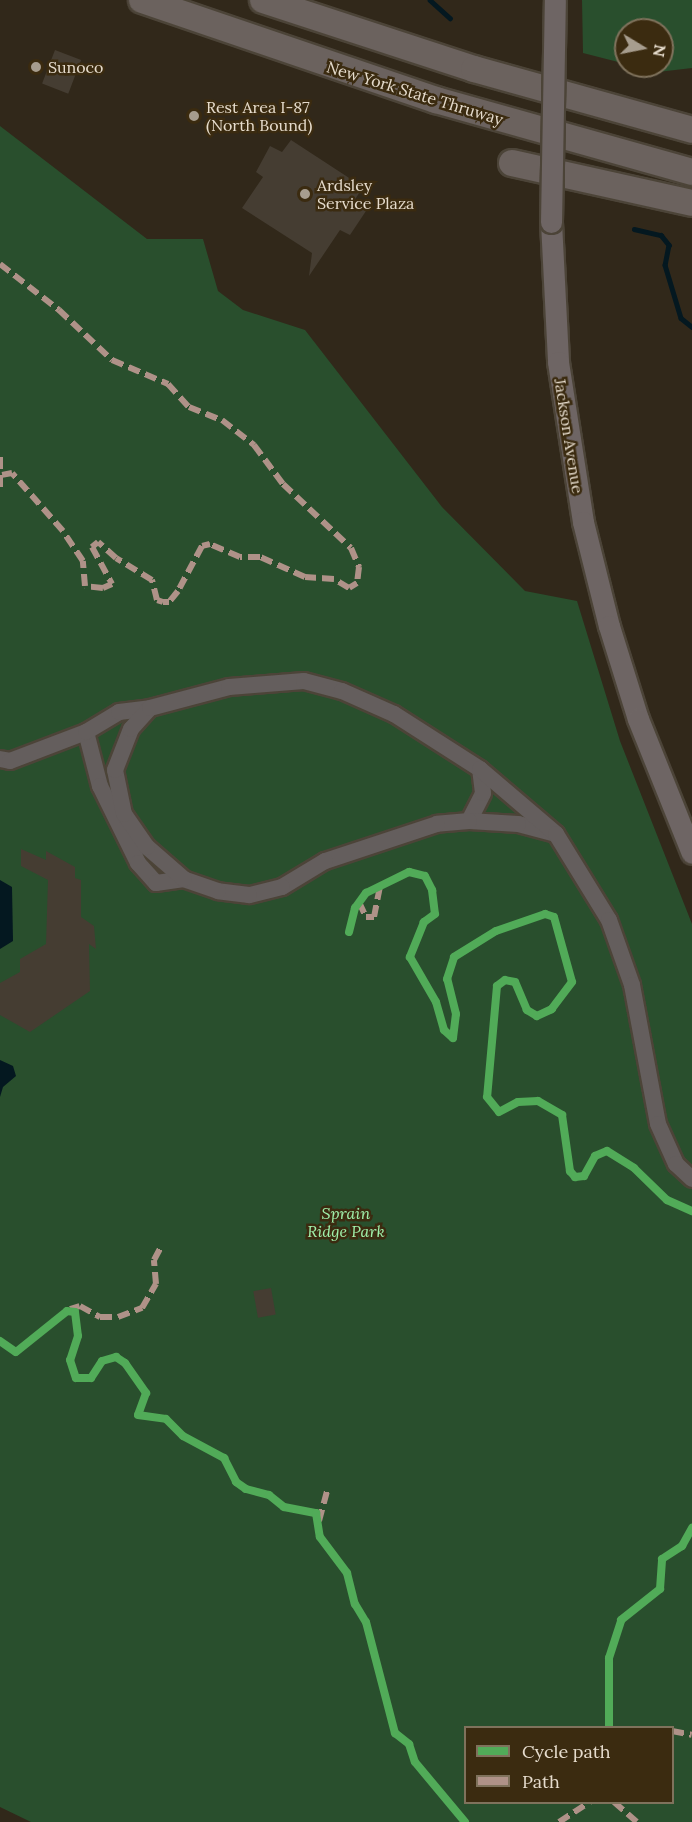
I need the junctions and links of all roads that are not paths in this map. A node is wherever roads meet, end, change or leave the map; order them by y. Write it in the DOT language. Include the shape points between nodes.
graph roads {
  1 [pos="142,0"];
  2 [pos="263,0"];
  3 [pos="555,0"];
  4 [pos="692,130"];
  5 [pos="512,163"];
  6 [pos="692,172"];
  7 [pos="692,203"];
  8 [pos="150,708"];
  9 [pos="86,732"];
  10 [pos="0,759"];
  11 [pos="480,769"];
  12 [pos="469,821"];
  13 [pos="556,834"];
  14 [pos="692,853"];
  15 [pos="184,879"];
  16 [pos="692,1179"];
  1 -- 6 [label="highway, New York State Thruway" via="425,97"];
  2 -- 4 [label="highway" via="486,72"];
  3 -- 14 [label="main road, Jackson Avenue, bridge" via="551,222 558,362 583,522 609,626 638,718"];
  5 -- 7 [label="highway"];
  8 -- 9 [label="street" via="118,712"];
  8 -- 11 [label="street" via="229,687 304,681 342,691 394,714"];
  8 -- 15 [label="street" via="139,717 124,743 115,770 116,791 124,813 147,847"];
  9 -- 10 [label="street" via="10,761"];
  9 -- 15 [label="street" via="100,786 138,863 156,883"];
  11 -- 12 [label="street" via="483,793"];
  11 -- 13 [label="street"];
  12 -- 13 [label="street" via="518,824"];
  12 -- 15 [label="street" via="436,824 325,861 282,886 249,895 218,891"];
  13 -- 16 [label="street" via="609,921 632,985 658,1124 676,1164"];
}
